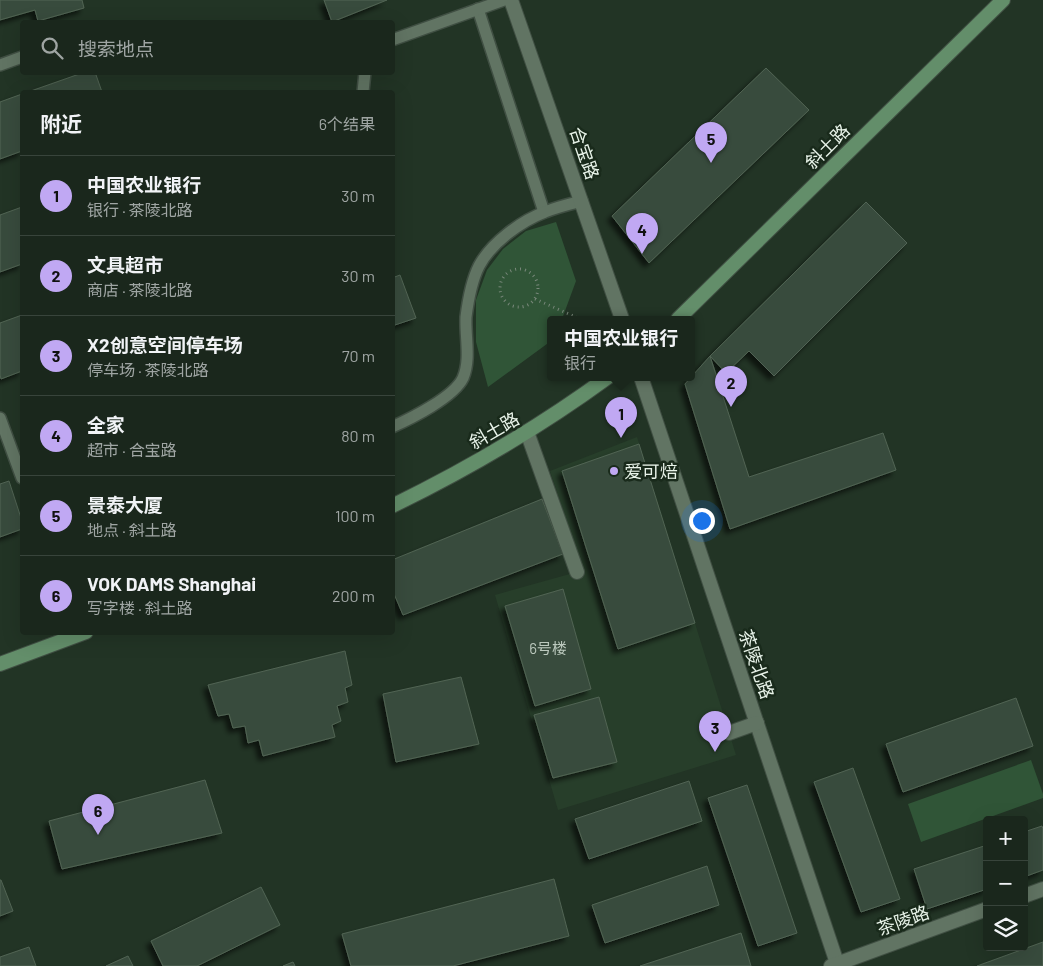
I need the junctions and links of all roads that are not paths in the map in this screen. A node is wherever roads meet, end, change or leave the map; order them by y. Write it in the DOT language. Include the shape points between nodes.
graph roads {
  1 [pos="504,0"];
  2 [pos="512,0"];
  3 [pos="1002,0"];
  4 [pos="478,9"];
  5 [pos="395,39"];
  6 [pos="20,59"];
  7 [pos="0,65"];
  8 [pos="365,75"];
  9 [pos="363,90"];
  10 [pos="582,201"];
  11 [pos="544,212"];
  12 [pos="621,316"];
  13 [pos="681,316"];
  14 [pos="603,381"];
  15 [pos="642,381"];
  16 [pos="0,418"];
  17 [pos="395,425"];
  18 [pos="527,432"];
  19 [pos="20,473"];
  20 [pos="395,505"];
  21 [pos="577,572"];
  22 [pos="77,635"];
  23 [pos="0,664"];
  24 [pos="758,723"];
  25 [pos="729,733"];
  26 [pos="1043,889"];
  27 [pos="1028,895"];
  28 [pos="983,910"];
  29 [pos="834,965"];
  1 -- 4 [label="lane"];
  2 -- 10 [label="street, 合宝路"];
  3 -- 13 [label="main road, 斜土路"];
  4 -- 5 [label="lane"];
  4 -- 11 [label="lane"];
  6 -- 7 [label="lane"];
  8 -- 9 [label="lane"];
  10 -- 11 [label="lane"];
  10 -- 12 [label="street, 合宝路"];
  11 -- 17 [label="lane" via="516,227 495,244 479,266 470,291 466,318 466,366 462,379 436,404"];
  14 -- 18 [label="main road, 斜土路"];
  15 -- 24 [label="street, 茶陵北路"];
  16 -- 19 [label="lane"];
  18 -- 20 [label="main road, 斜土路" via="434,486"];
  18 -- 21 [label="street"];
  22 -- 23 [label="main road"];
  24 -- 25 [label="street"];
  24 -- 29 [label="street, 茶陵北路"];
  26 -- 27 [label="street"];
  28 -- 29 [label="street, 茶陵路"];
}
